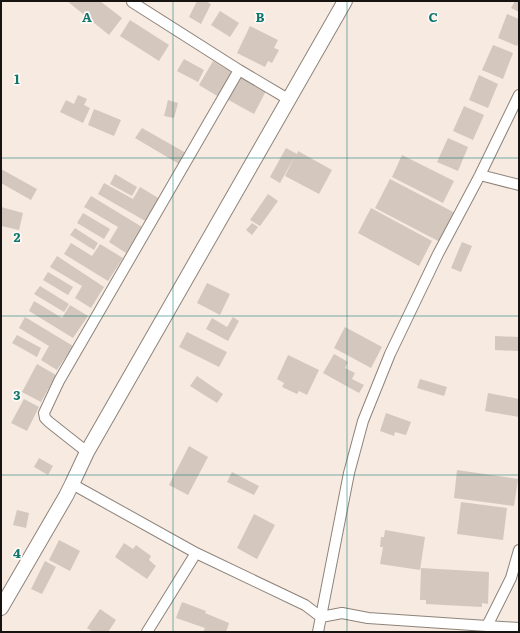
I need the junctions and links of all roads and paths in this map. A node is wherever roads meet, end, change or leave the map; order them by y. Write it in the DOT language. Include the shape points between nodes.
graph roads {
  1 [pos="344,1"];
  2 [pos="132,2"];
  3 [pos="239,70"];
  4 [pos="519,95"];
  5 [pos="288,99"];
  6 [pos="480,175"];
  7 [pos="519,185"];
  8 [pos="87,452"];
  9 [pos="72,484"];
  10 [pos="519,550"];
  11 [pos="196,552"];
  12 [pos="1,608"];
  13 [pos="321,616"];
  14 [pos="487,626"];
  15 [pos="519,628"];
  16 [pos="147,632"];
  17 [pos="318,632"];
  1 -- 5 [label="street"];
  2 -- 3 [label="street"];
  3 -- 5 [label="street"];
  3 -- 8 [label="street" via="44,413 49,422"];
  4 -- 6 [label="street"];
  5 -- 8 [label="street"];
  6 -- 7 [label="street"];
  6 -- 13 [label="street" via="393,347 363,421 349,473"];
  8 -- 9 [label="street"];
  9 -- 11 [label="street"];
  9 -- 12 [label="street"];
  10 -- 14 [label="street" via="511,578"];
  11 -- 13 [label="street" via="305,605"];
  11 -- 16 [label="street"];
  13 -- 14 [label="street" via="342,613 368,618"];
  13 -- 17 [label="street"];
  14 -- 15 [label="street"];
}
